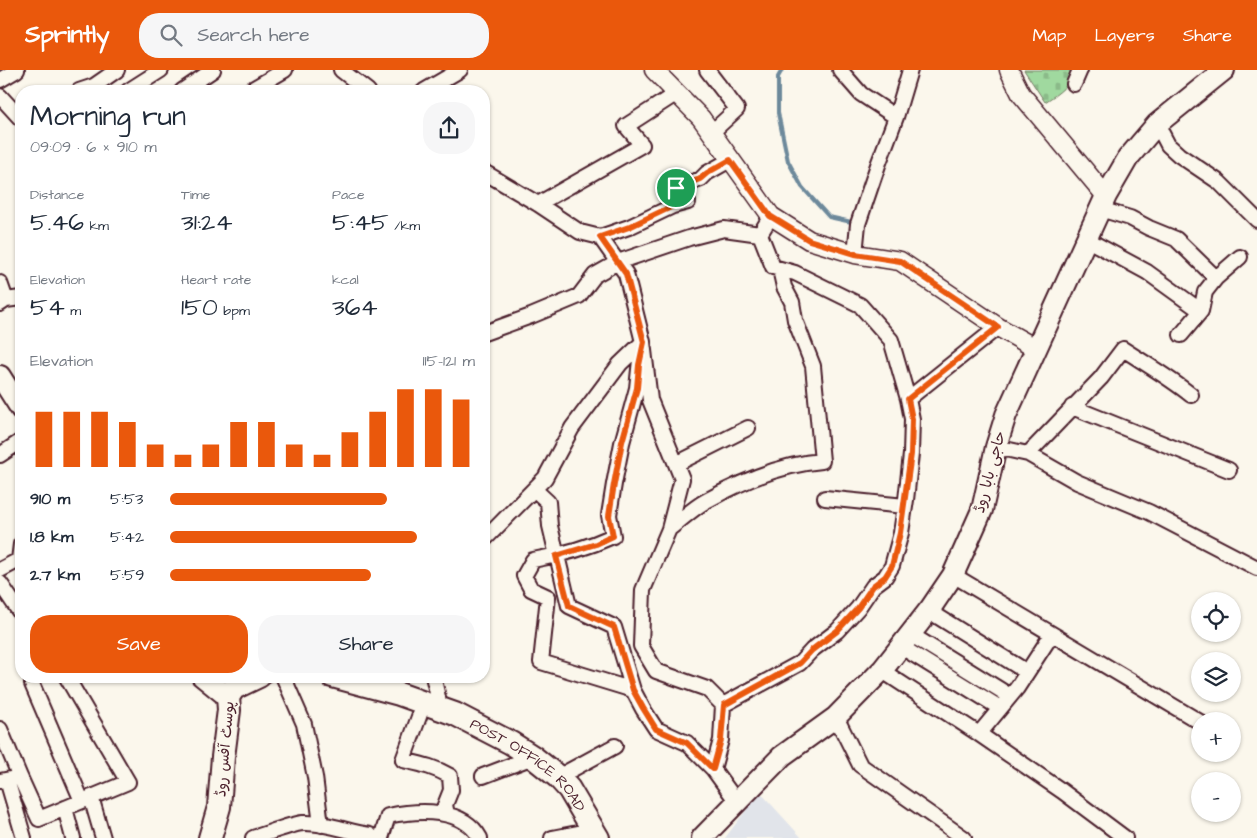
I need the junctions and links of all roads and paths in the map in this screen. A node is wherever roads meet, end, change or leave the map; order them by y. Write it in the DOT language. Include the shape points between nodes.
graph roads {
  1 [pos="17,70"];
  2 [pos="117,70"];
  3 [pos="161,70"];
  4 [pos="213,70"];
  5 [pos="285,70"];
  6 [pos="341,70"];
  7 [pos="460,70"];
  8 [pos="654,70"];
  9 [pos="707,70"];
  10 [pos="840,70"];
  11 [pos="910,70"];
  12 [pos="1008,70"];
  13 [pos="1080,70"];
  14 [pos="1224,70"];
  15 [pos="0,80"];
  16 [pos="1074,84"];
  17 [pos="95,85"];
  18 [pos="137,85"];
  19 [pos="191,85"];
  20 [pos="260,85"];
  21 [pos="360,85"];
  22 [pos="434,85"];
  23 [pos="677,94"];
  24 [pos="0,96"];
  25 [pos="15,112"];
  26 [pos="896,117"];
  27 [pos="1157,124"];
  28 [pos="711,133"];
  29 [pos="730,160"];
  30 [pos="490,176"];
  31 [pos="1103,202"];
  32 [pos="538,204"];
  33 [pos="770,216"];
  34 [pos="1257,220"];
  35 [pos="760,234"];
  36 [pos="600,237"];
  37 [pos="1086,240"];
  38 [pos="855,254"];
  39 [pos="1240,257"];
  40 [pos="618,262"];
  41 [pos="780,269"];
  42 [pos="1216,278"];
  43 [pos="0,283"];
  44 [pos="3,302"];
  45 [pos="1201,311"];
  46 [pos="998,327"];
  47 [pos="490,331"];
  48 [pos="1180,335"];
  49 [pos="644,342"];
  50 [pos="1035,348"];
  51 [pos="0,376"];
  52 [pos="1191,395"];
  53 [pos="908,399"];
  54 [pos="15,400"];
  55 [pos="1072,407"];
  56 [pos="748,428"];
  57 [pos="15,445"];
  58 [pos="996,448"];
  59 [pos="1028,454"];
  60 [pos="0,455"];
  61 [pos="676,464"];
  62 [pos="1229,470"];
  63 [pos="534,489"];
  64 [pos="825,498"];
  65 [pos="905,506"];
  66 [pos="669,529"];
  67 [pos="490,534"];
  68 [pos="556,556"];
  69 [pos="15,562"];
  70 [pos="1257,568"];
  71 [pos="0,570"];
  72 [pos="953,576"];
  73 [pos="0,583"];
  74 [pos="15,605"];
  75 [pos="929,611"];
  76 [pos="1052,634"];
  77 [pos="905,640"];
  78 [pos="881,670"];
  79 [pos="1027,672"];
  80 [pos="70,683"];
  81 [pos="211,683"];
  82 [pos="244,683"];
  83 [pos="286,683"];
  84 [pos="358,683"];
  85 [pos="433,683"];
  86 [pos="32,684"];
  87 [pos="633,690"];
  88 [pos="1010,696"];
  89 [pos="228,697"];
  90 [pos="724,705"];
  91 [pos="432,707"];
  92 [pos="1000,708"];
  93 [pos="836,717"];
  94 [pos="1191,717"];
  95 [pos="0,729"];
  96 [pos="978,734"];
  97 [pos="615,746"];
  98 [pos="533,757"];
  99 [pos="713,769"];
  100 [pos="483,776"];
  101 [pos="558,778"];
  102 [pos="9,779"];
  103 [pos="87,799"];
  104 [pos="737,802"];
  105 [pos="64,808"];
  106 [pos="447,814"];
  107 [pos="388,816"];
  108 [pos="321,825"];
  109 [pos="596,834"];
  110 [pos="24,838"];
  111 [pos="73,838"];
  112 [pos="103,838"];
  113 [pos="210,838"];
  114 [pos="254,838"];
  115 [pos="372,838"];
  116 [pos="381,838"];
  117 [pos="391,838"];
  118 [pos="480,838"];
  119 [pos="552,838"];
  120 [pos="702,838"];
  121 [pos="964,838"];
  122 [pos="1125,838"];
  1 -- 15 [label="street"];
  2 -- 17 [label="street"];
  3 -- 18 [label="street"];
  4 -- 19 [label="street"];
  5 -- 20 [label="street"];
  6 -- 21 [label="street"];
  7 -- 22 [label="street"];
  8 -- 23 [label="street"];
  9 -- 28 [label="street" via="737,109"];
  10 -- 26 [label="street" via="861,94"];
  11 -- 26 [label="street"];
  12 -- 31 [label="street" via="1021,94"];
  13 -- 16 [label="street"];
  14 -- 27 [label="main road, حاجی بابا روڈ"];
  23 -- 28 [label="street"];
  23 -- 32 [label="street" via="626,126 642,145"];
  24 -- 25 [label="street"];
  26 -- 38 [label="street" via="858,224"];
  27 -- 31 [label="main road, حاجی بابا روڈ" via="1128,158"];
  27 -- 34 [label="street" via="1168,145 1219,182"];
  28 -- 29 [label="street"];
  29 -- 33 [label="street"];
  29 -- 36 [label="street" via="700,179 676,188 688,202"];
  30 -- 32 [label="street"];
  31 -- 37 [label="main road, حاجی بابا روڈ"];
  31 -- 42 [label="street" via="1176,239"];
  32 -- 36 [label="street" via="580,232"];
  33 -- 35 [label="street"];
  33 -- 38 [label="street" via="809,240"];
  35 -- 40 [label="street" via="724,230"];
  35 -- 41 [label="street" via="773,267"];
  36 -- 40 [label="street"];
  37 -- 45 [label="street" via="1148,272"];
  37 -- 50 [label="main road, حاجی بابا روڈ"];
  38 -- 46 [label="street" via="900,261"];
  39 -- 42 [label="street"];
  40 -- 47 [label="street" via="595,275 579,296"];
  40 -- 49 [label="street" via="626,274"];
  41 -- 53 [label="street" via="860,305 891,340"];
  41 -- 66 [label="street" via="813,366 822,461 768,471 705,502"];
  42 -- 45 [label="street" via="1205,292"];
  43 -- 44 [label="street"];
  45 -- 48 [label="street"];
  46 -- 50 [label="street"];
  46 -- 53 [label="street"];
  49 -- 61 [label="street" via="650,400"];
  49 -- 63 [label="street" via="620,364 572,428 545,478"];
  49 -- 68 [label="street" via="637,388 614,484 609,516 613,536"];
  50 -- 58 [label="main road, حاجی بابا روڈ" via="1006,415"];
  51 -- 54 [label="main road"];
  52 -- 55 [label="street" via="1123,349 1101,378"];
  53 -- 65 [label="street" via="912,419"];
  55 -- 59 [label="street"];
  55 -- 62 [label="street"];
  56 -- 61 [label="street"];
  57 -- 60 [label="street"];
  58 -- 59 [label="street"];
  58 -- 72 [label="main road, حاجی بابا روڈ" via="982,510"];
  59 -- 70 [label="street" via="1076,482 1149,512"];
  61 -- 66 [label="street" via="682,479"];
  63 -- 67 [label="street"];
  63 -- 68 [label="street" via="548,502"];
  64 -- 65 [label="street"];
  65 -- 90 [label="street" via="892,566 858,608 800,663"];
  66 -- 90 [label="street" via="643,590 641,646 656,671 707,689"];
  68 -- 87 [label="street" via="569,606 614,627"];
  68 -- 87 [label="street" via="533,560 524,576 531,589 548,597 541,662"];
  69 -- 71 [label="street"];
  72 -- 75 [label="main road, حاجی بابا روڈ"];
  72 -- 76 [label="street"];
  73 -- 74 [label="street"];
  75 -- 77 [label="main road, حاجی بابا روڈ"];
  75 -- 79 [label="street"];
  76 -- 79 [label="street"];
  76 -- 94 [label="street"];
  77 -- 78 [label="main road, حاجی بابا روڈ"];
  77 -- 88 [label="street"];
  77 -- 92 [label="street"];
  78 -- 93 [label="main road, حاجی بابا روڈ"];
  78 -- 96 [label="street"];
  79 -- 88 [label="street"];
  80 -- 103 [label="street" via="128,782"];
  81 -- 89 [label="main road"];
  82 -- 89 [label="main road, پوسٹ آفس روڈ" via="234,688"];
  83 -- 108 [label="street" via="304,724"];
  84 -- 91 [label="main road"];
  85 -- 91 [label="street"];
  86 -- 103 [label="street"];
  87 -- 99 [label="street" via="656,729 687,743"];
  88 -- 92 [label="street"];
  89 -- 113 [label="main road, پوسٹ آفس روڈ" via="219,807"];
  90 -- 99 [label="street" via="721,740"];
  91 -- 98 [label="main road, POST OFFICE ROAD" via="455,714"];
  91 -- 106 [label="street" via="403,760 441,770 450,776 451,790 445,805"];
  92 -- 96 [label="street"];
  93 -- 104 [label="main road, حاجی بابا روڈ" via="782,756"];
  93 -- 121 [label="street" via="860,765"];
  95 -- 102 [label="street"];
  96 -- 122 [label="street"];
  97 -- 101 [label="street"];
  98 -- 100 [label="street"];
  98 -- 101 [label="main road, POST OFFICE ROAD"];
  99 -- 104 [label="street"];
  101 -- 109 [label="main road, POST OFFICE ROAD" via="569,789"];
  102 -- 105 [label="street" via="40,819"];
  102 -- 110 [label="street"];
  103 -- 105 [label="street"];
  103 -- 112 [label="street"];
  104 -- 120 [label="main road, حاجی بابا روڈ"];
  105 -- 111 [label="street"];
  106 -- 107 [label="street" via="410,811"];
  106 -- 118 [label="street" via="474,828"];
  107 -- 116 [label="street"];
  107 -- 117 [label="street"];
  108 -- 114 [label="street" via="302,823"];
  108 -- 115 [label="street"];
  109 -- 119 [label="street"];
}
